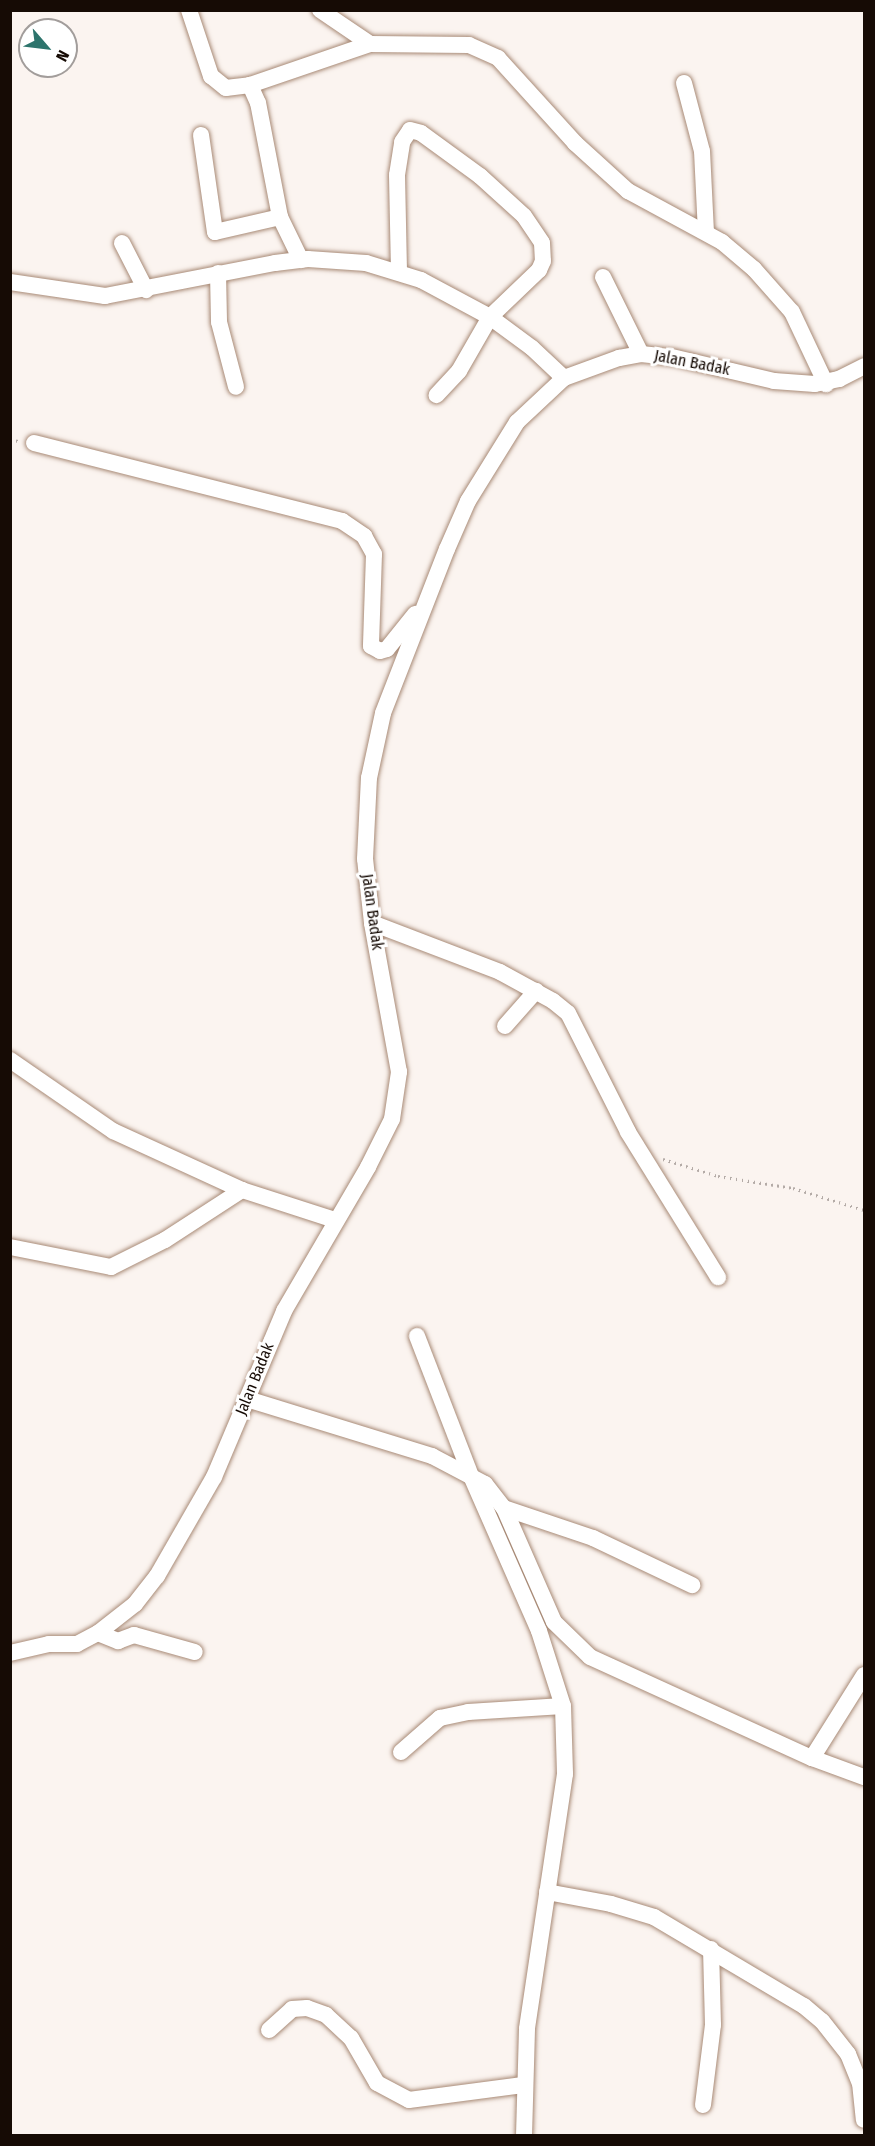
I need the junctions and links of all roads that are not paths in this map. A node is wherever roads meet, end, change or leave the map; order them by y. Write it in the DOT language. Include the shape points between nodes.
graph roads {
  1 [pos="189,10"];
  2 [pos="320,10"];
  3 [pos="370,44"];
  4 [pos="684,83"];
  5 [pos="250,85"];
  6 [pos="201,135"];
  7 [pos="280,217"];
  8 [pos="706,232"];
  9 [pos="122,243"];
  10 [pos="301,260"];
  11 [pos="399,271"];
  12 [pos="218,273"];
  13 [pos="603,277"];
  14 [pos="10,282"];
  15 [pos="146,290"];
  16 [pos="490,317"];
  17 [pos="641,354"];
  18 [pos="864,366"];
  19 [pos="564,378"];
  20 [pos="826,384"];
  21 [pos="236,387"];
  22 [pos="437,395"];
  23 [pos="34,443"];
  24 [pos="427,599"];
  25 [pos="372,924"];
  26 [pos="536,991"];
  27 [pos="505,1026"];
  28 [pos="10,1060"];
  29 [pos="242,1190"];
  30 [pos="335,1220"];
  31 [pos="10,1248"];
  32 [pos="718,1277"];
  33 [pos="417,1336"];
  34 [pos="247,1399"];
  35 [pos="471,1476"];
  36 [pos="504,1508"];
  37 [pos="692,1585"];
  38 [pos="98,1633"];
  39 [pos="195,1652"];
  40 [pos="10,1653"];
  41 [pos="864,1675"];
  42 [pos="563,1706"];
  43 [pos="401,1752"];
  44 [pos="812,1758"];
  45 [pos="864,1777"];
  46 [pos="548,1892"];
  47 [pos="711,1949"];
  48 [pos="269,2030"];
  49 [pos="523,2085"];
  50 [pos="703,2105"];
  51 [pos="864,2120"];
  52 [pos="524,2136"];
  1 -- 5 [label="street" via="214,82 231,89"];
  2 -- 3 [label="street"];
  3 -- 5 [label="street"];
  3 -- 8 [label="street" via="469,45 489,52 510,68 575,143 621,186 665,214"];
  4 -- 8 [label="street" via="702,152"];
  5 -- 7 [label="street" via="258,103"];
  6 -- 7 [label="street" via="215,232"];
  7 -- 10 [label="street"];
  8 -- 20 [label="street" via="754,269 792,312"];
  9 -- 15 [label="street"];
  10 -- 11 [label="street" via="347,261"];
  10 -- 12 [label="street"];
  11 -- 16 [label="street"];
  11 -- 16 [label="street" via="397,175 402,142 412,130 480,176 524,216 542,243 539,270"];
  12 -- 15 [label="street"];
  12 -- 21 [label="street" via="219,322"];
  13 -- 17 [label="street"];
  14 -- 15 [label="street" via="105,296"];
  16 -- 19 [label="street"];
  16 -- 22 [label="street" via="459,371"];
  17 -- 19 [label="street, Jalan Badak" via="598,363"];
  17 -- 20 [label="street, Jalan Badak" via="682,359 774,381"];
  18 -- 20 [label="street, Jalan Badak"];
  19 -- 24 [label="street, Jalan Badak" via="517,422 490,462 468,501"];
  23 -- 24 [label="street" via="275,502 353,527 371,545 376,562 370,642 376,651 387,649"];
  24 -- 25 [label="street, Jalan Badak" via="383,713 369,778 364,830"];
  25 -- 26 [label="street" via="452,951"];
  25 -- 30 [label="street, Jalan Badak" via="397,1053 397,1091 385,1134"];
  26 -- 27 [label="street"];
  26 -- 32 [label="street" via="561,1007 577,1026 605,1090"];
  28 -- 29 [label="street" via="113,1131"];
  29 -- 30 [label="street"];
  29 -- 31 [label="street" via="165,1240 111,1267"];
  30 -- 34 [label="street, Jalan Badak" via="284,1311"];
  33 -- 35 [label="street"];
  34 -- 35 [label="street" via="411,1449"];
  34 -- 38 [label="street, Jalan Badak" via="210,1485 157,1576 135,1604"];
  35 -- 36 [label="street" via="492,1489"];
  35 -- 42 [label="street" via="538,1630"];
  36 -- 37 [label="street" via="593,1538"];
  36 -- 44 [label="street" via="554,1622 578,1647 650,1686"];
  38 -- 39 [label="street" via="118,1641 134,1635"];
  38 -- 40 [label="street, Jalan Badak" via="77,1644 49,1644"];
  41 -- 44 [label="street"];
  42 -- 43 [label="street" via="468,1712 440,1718"];
  42 -- 46 [label="street" via="565,1774"];
  44 -- 45 [label="street"];
  46 -- 47 [label="street" via="632,1909 680,1929"];
  46 -- 49 [label="street"];
  47 -- 50 [label="street" via="713,2025"];
  47 -- 51 [label="street" via="804,2006 835,2035 860,2083"];
  48 -- 49 [label="street" via="292,2009 307,2008 326,2015 351,2038 377,2083 409,2100"];
  49 -- 52 [label="street"];
}
